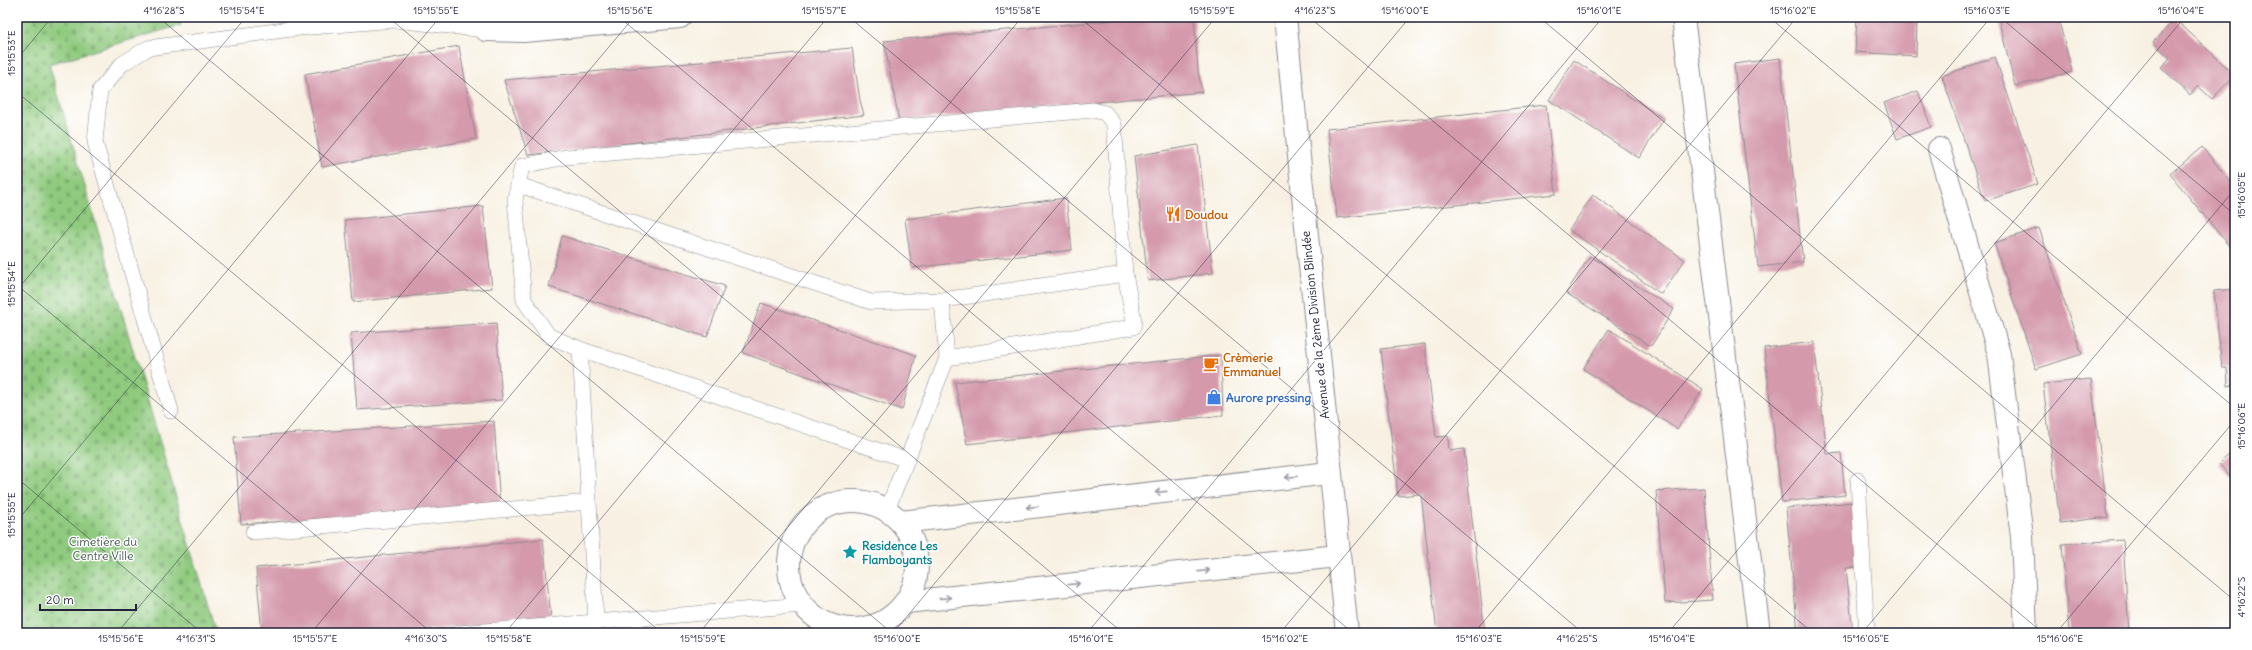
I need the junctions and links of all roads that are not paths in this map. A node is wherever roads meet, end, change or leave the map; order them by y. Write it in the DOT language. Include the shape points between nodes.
graph roads {
  1 [pos="680,17"];
  2 [pos="1284,17"];
  3 [pos="1683,17"];
  4 [pos="486,24"];
  5 [pos="1939,149"];
  6 [pos="519,185"];
  7 [pos="1125,274"];
  8 [pos="942,300"];
  9 [pos="580,349"];
  10 [pos="947,358"];
  11 [pos="171,411"];
  12 [pos="907,460"];
  13 [pos="1329,473"];
  14 [pos="1858,480"];
  15 [pos="589,502"];
  16 [pos="894,516"];
  17 [pos="253,532"];
  18 [pos="1338,556"];
  19 [pos="906,602"];
  20 [pos="803,605"];
  21 [pos="596,621"];
  22 [pos="885,627"];
  23 [pos="832,629"];
  24 [pos="459,633"];
  25 [pos="1347,633"];
  26 [pos="1759,633"];
  27 [pos="1868,633"];
  28 [pos="2026,633"];
  1 -- 4 [label="street" via="524,31"];
  2 -- 13 [label="street, Avenue de la 2ème Division Blindée"];
  3 -- 26 [label="street"];
  4 -- 11 [label="lane" via="395,20 299,28 148,48 122,64 100,90 95,142"];
  5 -- 28 [label="street" via="1999,354 2022,536"];
  6 -- 7 [label="lane" via="522,166 566,157 1093,110 1106,113 1114,124"];
  6 -- 8 [label="lane" via="871,302"];
  6 -- 9 [label="lane" via="515,200 524,300 549,336"];
  7 -- 8 [label="lane"];
  7 -- 10 [label="lane" via="1133,327"];
  8 -- 10 [label="lane"];
  9 -- 12 [label="lane"];
  9 -- 15 [label="lane"];
  10 -- 12 [label="lane"];
  12 -- 16 [label="lane"];
  13 -- 16 [label="street, one-way"];
  13 -- 18 [label="street, Avenue de la 2ème Division Blindée"];
  14 -- 27 [label="lane"];
  15 -- 17 [label="lane"];
  15 -- 21 [label="lane"];
  16 -- 19 [label="street" via="913,540 918,561 915,582"];
  16 -- 20 [label="street" via="871,503 847,501 819,510 805,522 795,536 789,572 794,589"];
  19 -- 18 [label="street, one-way"];
  18 -- 25 [label="street, Avenue de la 2ème Division Blindée"];
  19 -- 22 [label="street"];
  20 -- 21 [label="lane"];
  20 -- 23 [label="street"];
  21 -- 24 [label="lane"];
  22 -- 23 [label="street"];
}
